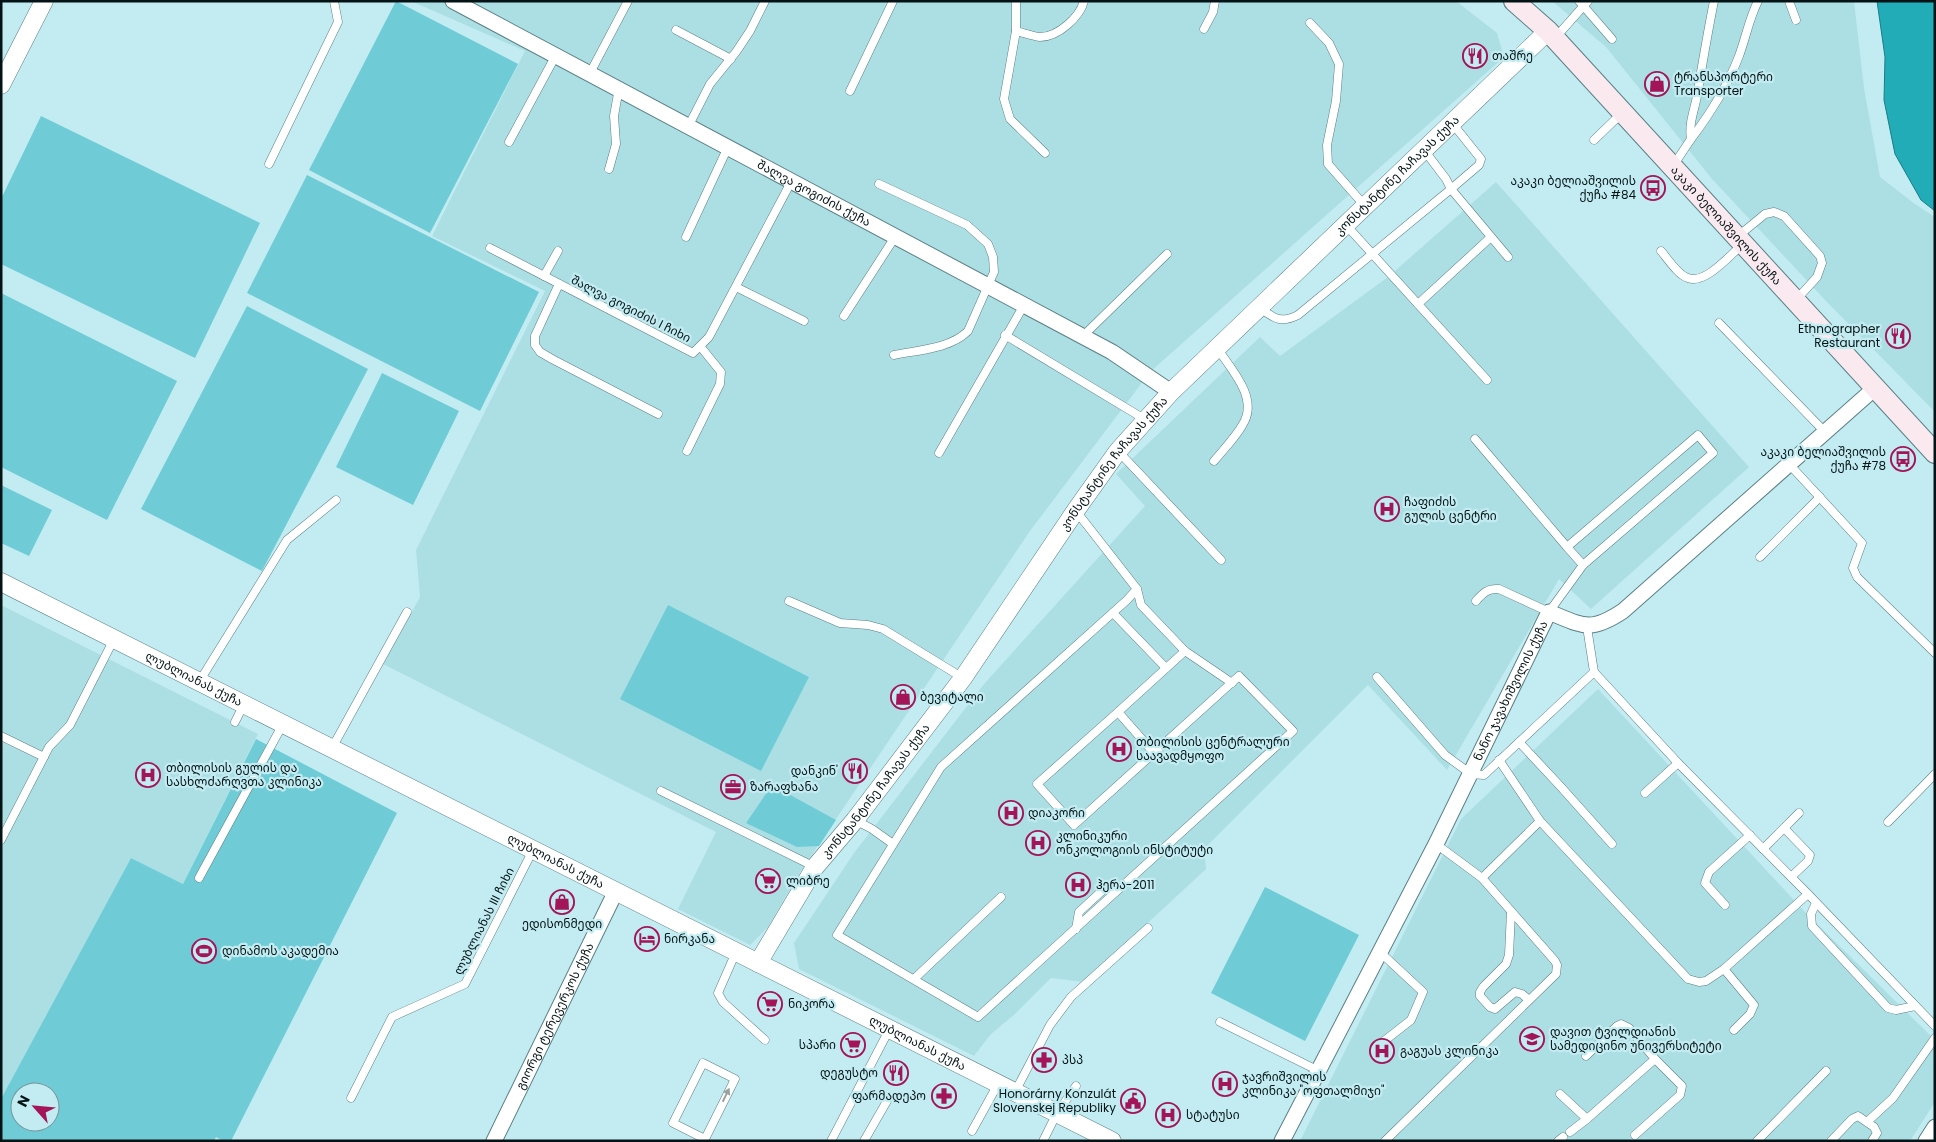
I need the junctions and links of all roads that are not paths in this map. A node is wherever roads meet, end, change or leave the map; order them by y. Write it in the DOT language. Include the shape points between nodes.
graph roads {
  1 [pos="44,1"];
  2 [pos="334,1"];
  3 [pos="454,1"];
  4 [pos="628,1"];
  5 [pos="765,1"];
  6 [pos="893,1"];
  7 [pos="1016,1"];
  8 [pos="1084,1"];
  9 [pos="1215,1"];
  10 [pos="1514,1"];
  11 [pos="1714,1"];
  12 [pos="1758,1"];
  13 [pos="1789,1"];
  14 [pos="1583,3"];
  15 [pos="1796,20"];
  16 [pos="1310,23"];
  17 [pos="1204,29"];
  18 [pos="676,30"];
  19 [pos="1016,31"];
  20 [pos="1551,35"];
  21 [pos="1612,39"];
  22 [pos="556,54"];
  23 [pos="731,59"];
  24 [pos="590,73"];
  25 [pos="1,85"];
  26 [pos="619,88"];
  27 [pos="850,91"];
  28 [pos="1622,113"];
  29 [pos="1452,123"];
  30 [pos="689,125"];
  31 [pos="1691,139"];
  32 [pos="1594,140"];
  33 [pos="510,142"];
  34 [pos="728,147"];
  35 [pos="1424,150"];
  36 [pos="1045,153"];
  37 [pos="269,164"];
  38 [pos="1672,167"];
  39 [pos="609,169"];
  40 [pos="791,182"];
  41 [pos="879,184"];
  42 [pos="1450,189"];
  43 [pos="1365,206"];
  44 [pos="1346,225"];
  45 [pos="686,237"];
  46 [pos="895,237"];
  47 [pos="1491,237"];
  48 [pos="1740,241"];
  49 [pos="490,248"];
  50 [pos="558,251"];
  51 [pos="1661,251"];
  52 [pos="1166,254"];
  53 [pos="1373,254"];
  54 [pos="1508,257"];
  55 [pos="544,276"];
  56 [pos="559,284"];
  57 [pos="988,286"];
  58 [pos="736,287"];
  59 [pos="1795,301"];
  60 [pos="1418,304"];
  61 [pos="1024,305"];
  62 [pos="1260,307"];
  63 [pos="844,316"];
  64 [pos="804,321"];
  65 [pos="1719,323"];
  66 [pos="1006,334"];
  67 [pos="1083,336"];
  68 [pos="700,346"];
  69 [pos="1217,348"];
  70 [pos="894,355"];
  71 [pos="1487,380"];
  72 [pos="1875,388"];
  73 [pos="1171,392"];
  74 [pos="658,414"];
  75 [pos="1146,420"];
  76 [pos="1825,432"];
  77 [pos="1475,439"];
  78 [pos="687,451"];
  79 [pos="1118,451"];
  80 [pos="939,453"];
  81 [pos="1935,453"];
  82 [pos="1214,461"];
  83 [pos="1789,464"];
  84 [pos="1820,497"];
  85 [pos="336,500"];
  86 [pos="1076,510"];
  87 [pos="1568,547"];
  88 [pos="1760,558"];
  89 [pos="1221,560"];
  90 [pos="1583,565"];
  91 [pos="1,582"];
  92 [pos="1137,589"];
  93 [pos="789,601"];
  94 [pos="1476,601"];
  95 [pos="407,612"];
  96 [pos="1549,612"];
  97 [pos="1112,613"];
  98 [pos="1587,626"];
  99 [pos="114,639"];
  100 [pos="1185,651"];
  101 [pos="1935,654"];
  102 [pos="1166,668"];
  103 [pos="1594,672"];
  104 [pos="1376,677"];
  105 [pos="963,678"];
  106 [pos="199,682"];
  107 [pos="1232,683"];
  108 [pos="244,704"];
  109 [pos="1118,712"];
  110 [pos="235,722"];
  111 [pos="283,724"];
  112 [pos="1,736"];
  113 [pos="1519,742"];
  114 [pos="332,749"];
  115 [pos="1154,753"];
  116 [pos="44,757"];
  117 [pos="1499,760"];
  118 [pos="1678,764"];
  119 [pos="1471,774"];
  120 [pos="1935,774"];
  121 [pos="660,791"];
  122 [pos="1645,793"];
  123 [pos="1799,813"];
  124 [pos="855,820"];
  125 [pos="1540,821"];
  126 [pos="1888,822"];
  127 [pos="1784,828"];
  128 [pos="1750,835"];
  129 [pos="1,840"];
  130 [pos="893,844"];
  131 [pos="1436,844"];
  132 [pos="1612,844"];
  133 [pos="1764,849"];
  134 [pos="533,850"];
  135 [pos="815,867"];
  136 [pos="1791,877"];
  137 [pos="199,878"];
  138 [pos="1482,878"];
  139 [pos="616,892"];
  140 [pos="1808,894"];
  141 [pos="1001,897"];
  142 [pos="1816,903"];
  143 [pos="1725,905"];
  144 [pos="1511,912"];
  145 [pos="1148,928"];
  146 [pos="736,952"];
  147 [pos="1380,953"];
  148 [pos="758,963"];
  149 [pos="1724,969"];
  150 [pos="914,980"];
  151 [pos="1529,1000"];
  152 [pos="1915,1006"];
  153 [pos="1220,1022"];
  154 [pos="1935,1026"];
  155 [pos="890,1029"];
  156 [pos="1734,1030"];
  157 [pos="1935,1038"];
  158 [pos="765,1040"];
  159 [pos="1380,1045"];
  160 [pos="1586,1056"];
  161 [pos="1655,1059"];
  162 [pos="1319,1071"];
  163 [pos="1826,1071"];
  164 [pos="998,1084"];
  165 [pos="1076,1086"];
  166 [pos="1015,1092"];
  167 [pos="1560,1094"];
  168 [pos="351,1098"];
  169 [pos="888,1101"];
  170 [pos="1057,1113"];
  171 [pos="1587,1119"];
  172 [pos="1867,1122"];
  173 [pos="1935,1128"];
  174 [pos="972,1131"];
  175 [pos="1635,1135"];
  176 [pos="1564,1136"];
  177 [pos="704,1140"];
  178 [pos="494,1141"];
  179 [pos="831,1141"];
  180 [pos="864,1141"];
  181 [pos="1043,1141"];
  182 [pos="1112,1141"];
  183 [pos="1282,1141"];
  184 [pos="1385,1141"];
  185 [pos="1757,1141"];
  186 [pos="1831,1141"];
  187 [pos="1872,1141"];
  188 [pos="1926,1141"];
  1 -- 25 [label="street"];
  2 -- 37 [label="lane" via="338,22"];
  3 -- 22 [label="street, შალვა გოგიძის ქუჩა"];
  4 -- 24 [label="lane"];
  5 -- 23 [label="lane"];
  6 -- 27 [label="lane"];
  7 -- 19 [label="lane"];
  8 -- 19 [label="lane" via="1081,11 1059,31 1041,37"];
  9 -- 17 [label="lane"];
  10 -- 20 [label="main road, აკაკი ბელიაშვილის ქუჩა"];
  11 -- 31 [label="lane" via="1689,129"];
  12 -- 31 [label="lane" via="1730,77"];
  13 -- 15 [label="lane"];
  14 -- 20 [label="lane"];
  14 -- 21 [label="lane"];
  16 -- 43 [label="lane" via="1329,43 1339,64 1327,145 1328,164"];
  18 -- 23 [label="lane"];
  19 -- 36 [label="lane" via="1004,99 1010,119"];
  20 -- 28 [label="main road, აკაკი ბელიაშვილის ქუჩა"];
  20 -- 29 [label="street, კონსტანტინე ჩაჩავას ქუჩა"];
  22 -- 24 [label="street, შალვა გოგიძის ქუჩა"];
  22 -- 33 [label="lane"];
  23 -- 30 [label="lane" via="710,84"];
  24 -- 26 [label="street, შალვა გოგიძის ქუჩა"];
  26 -- 30 [label="street, შალვა გოგიძის ქუჩა"];
  26 -- 39 [label="lane" via="614,116 616,144"];
  28 -- 32 [label="lane"];
  28 -- 38 [label="main road, აკაკი ბელიაშვილის ქუჩა"];
  29 -- 35 [label="street, კონსტანტინე ჩაჩავას ქუჩა"];
  29 -- 42 [label="lane" via="1481,160"];
  30 -- 34 [label="street, შალვა გოგიძის ქუჩა"];
  31 -- 38 [label="lane"];
  34 -- 40 [label="street, შალვა გოგიძის ქუჩა"];
  34 -- 45 [label="lane"];
  35 -- 42 [label="lane"];
  35 -- 43 [label="street, კონსტანტინე ჩაჩავას ქუჩა"];
  38 -- 48 [label="main road, აკაკი ბელიაშვილის ქუჩა"];
  40 -- 46 [label="street, შალვა გოგიძის ქუჩა"];
  40 -- 58 [label="lane, შალვა გოგიძის I ჩიხი"];
  41 -- 57 [label="lane" via="967,225 978,234 988,244 993,257 994,272"];
  42 -- 47 [label="lane"];
  42 -- 53 [label="lane"];
  43 -- 44 [label="street, კონსტანტინე ჩაჩავას ქუჩა"];
  44 -- 53 [label="lane"];
  44 -- 62 [label="street, კონსტანტინე ჩაჩავას ქუჩა"];
  46 -- 57 [label="street, შალვა გოგიძის ქუჩა"];
  46 -- 63 [label="lane"];
  47 -- 54 [label="lane"];
  47 -- 60 [label="lane"];
  48 -- 51 [label="lane" via="1709,275 1699,278 1683,276"];
  48 -- 59 [label="main road, აკაკი ბელიაშვილის ქუჩა"];
  48 -- 59 [label="lane" via="1765,214 1774,212 1784,216 1820,256 1822,263 1817,277"];
  49 -- 55 [label="lane, შალვა გოგიძის I ჩიხი"];
  50 -- 55 [label="lane"];
  52 -- 67 [label="lane"];
  53 -- 60 [label="lane"];
  53 -- 62 [label="lane" via="1288,320 1274,318"];
  55 -- 56 [label="lane, შალვა გოგიძის I ჩიხი"];
  56 -- 68 [label="lane, შალვა გოგიძის I ჩიხი" via="693,353"];
  56 -- 74 [label="lane" via="535,336 535,345 540,352"];
  57 -- 61 [label="street, შალვა გოგიძის ქუჩა"];
  57 -- 70 [label="lane" via="968,331 961,338"];
  58 -- 64 [label="lane"];
  58 -- 68 [label="lane, შალვა გოგიძის I ჩიხი" via="709,337"];
  59 -- 72 [label="main road, აკაკი ბელიაშვილის ქუჩა"];
  60 -- 71 [label="lane"];
  61 -- 66 [label="lane"];
  61 -- 67 [label="street, შალვა გოგიძის ქუჩა"];
  62 -- 69 [label="street, კონსტანტინე ჩაჩავას ქუჩა"];
  65 -- 76 [label="lane"];
  66 -- 75 [label="lane"];
  66 -- 80 [label="lane"];
  67 -- 73 [label="street, შალვა გოგიძის ქუჩა"];
  68 -- 78 [label="lane" via="722,372 720,384"];
  69 -- 73 [label="street, კონსტანტინე ჩაჩავას ქუჩა"];
  69 -- 82 [label="lane" via="1244,388 1248,413"];
  72 -- 76 [label="street"];
  72 -- 81 [label="main road, აკაკი ბელიაშვილის ქუჩა"];
  73 -- 75 [label="street, კონსტანტინე ჩაჩავას ქუჩა"];
  75 -- 79 [label="street, კონსტანტინე ჩაჩავას ქუჩა"];
  76 -- 83 [label="street"];
  77 -- 87 [label="lane"];
  79 -- 86 [label="street, კონსტანტინე ჩაჩავას ქუჩა"];
  79 -- 89 [label="lane"];
  83 -- 84 [label="lane"];
  83 -- 98 [label="street" via="1638,600 1607,622"];
  84 -- 88 [label="lane"];
  84 -- 101 [label="lane" via="1862,543 1853,568 1857,577"];
  85 -- 106 [label="lane" via="287,540"];
  86 -- 92 [label="lane"];
  86 -- 105 [label="street, კონსტანტინე ჩაჩავას ქუჩა"];
  87 -- 90 [label="lane"];
  87 -- 90 [label="lane" via="1698,435 1713,453"];
  90 -- 96 [label="lane"];
  91 -- 99 [label="street, ლუბლიანას ქუჩა"];
  92 -- 97 [label="lane"];
  92 -- 100 [label="lane" via="1141,605"];
  93 -- 105 [label="lane" via="840,623 882,629"];
  94 -- 96 [label="lane" via="1486,591 1499,589"];
  95 -- 114 [label="lane"];
  96 -- 98 [label="street, ნანო ჯავახიშვილის ქუჩა"];
  96 -- 119 [label="street, ნანო ჯავახიშვილის ქუჩა"];
  97 -- 102 [label="lane"];
  97 -- 130 [label="lane" via="941,767"];
  98 -- 103 [label="lane"];
  99 -- 106 [label="street, ლუბლიანას ქუჩა"];
  99 -- 116 [label="lane" via="70,725"];
  100 -- 102 [label="lane"];
  100 -- 107 [label="lane"];
  102 -- 109 [label="lane"];
  103 -- 113 [label="lane"];
  103 -- 118 [label="lane"];
  104 -- 119 [label="lane" via="1445,755"];
  105 -- 124 [label="street, კონსტანტინე ჩაჩავას ქუჩა"];
  106 -- 108 [label="street, ლუბლიანას ქუჩა"];
  107 -- 115 [label="lane"];
  107 -- 150 [label="lane" via="1239,676 1293,731 978,1016"];
  108 -- 110 [label="lane"];
  108 -- 111 [label="street, ლუბლიანას ქუჩა"];
  109 -- 115 [label="lane"];
  109 -- 115 [label="lane" via="1037,784 1074,825"];
  111 -- 114 [label="street, ლუბლიანას ქუჩა"];
  111 -- 137 [label="lane"];
  112 -- 116 [label="lane"];
  113 -- 117 [label="lane"];
  113 -- 132 [label="lane"];
  114 -- 134 [label="street, ლუბლიანას ქუჩა"];
  116 -- 129 [label="lane"];
  117 -- 119 [label="lane" via="1484,775"];
  117 -- 125 [label="lane"];
  118 -- 122 [label="lane"];
  118 -- 128 [label="lane"];
  119 -- 131 [label="street, ნანო ჯავახიშვილის ქუჩა"];
  120 -- 126 [label="lane"];
  121 -- 135 [label="lane"];
  123 -- 127 [label="lane"];
  124 -- 130 [label="lane"];
  124 -- 135 [label="street, კონსტანტინე ჩაჩავას ქუჩა"];
  125 -- 138 [label="lane"];
  125 -- 149 [label="lane" via="1688,979 1706,981"];
  127 -- 133 [label="lane"];
  127 -- 136 [label="lane" via="1810,855"];
  128 -- 133 [label="lane"];
  128 -- 143 [label="lane" via="1706,878 1705,883"];
  130 -- 150 [label="lane" via="837,935"];
  131 -- 138 [label="lane"];
  131 -- 147 [label="street, ნანო ჯავახიშვილის ქუჩა"];
  133 -- 136 [label="lane"];
  134 -- 139 [label="street, ლუბლიანას ქუჩა"];
  134 -- 168 [label="lane, ლუბლიანას III ჩიხი" via="465,984 392,1016"];
  135 -- 148 [label="street, კონსტანტინე ჩაჩავას ქუჩა"];
  136 -- 140 [label="lane"];
  138 -- 144 [label="lane"];
  139 -- 146 [label="street, ლუბლიანას ქუჩა"];
  139 -- 178 [label="street, გიორგი ტერევერკოს ქუჩა"];
  140 -- 142 [label="lane"];
  140 -- 149 [label="lane"];
  141 -- 150 [label="lane"];
  142 -- 152 [label="lane"];
  142 -- 152 [label="lane" via="1811,914 1812,926 1888,1008 1896,1010"];
  144 -- 151 [label="lane" via="1557,965 1556,974"];
  144 -- 151 [label="lane" via="1506,964 1483,987 1480,996 1495,1009 1515,992"];
  145 -- 166 [label="lane" via="1071,997 1050,1025"];
  146 -- 148 [label="street, ლუბლიანას ქუჩა"];
  146 -- 158 [label="lane" via="718,993"];
  147 -- 159 [label="lane" via="1423,992 1412,1020"];
  147 -- 162 [label="street, ნანო ჯავახიშვილის ქუჩა"];
  148 -- 155 [label="street, ლუბლიანას ქუჩა"];
  149 -- 156 [label="lane" via="1754,1005"];
  151 -- 184 [label="lane"];
  152 -- 154 [label="lane"];
  153 -- 162 [label="lane"];
  155 -- 164 [label="street, ლუბლიანას ქუჩა"];
  155 -- 179 [label="lane"];
  157 -- 172 [label="lane" via="1893,1098"];
  160 -- 161 [label="lane" via="1621,1024 1629,1028"];
  161 -- 171 [label="lane"];
  161 -- 175 [label="lane" via="1682,1086 1682,1090"];
  162 -- 183 [label="street, ნანო ჯავახიშვილის ქუჩა"];
  163 -- 185 [label="lane"];
  164 -- 166 [label="street, ლუბლიანას ქუჩა"];
  164 -- 174 [label="lane"];
  165 -- 170 [label="lane"];
  166 -- 170 [label="street, ლუბლიანას ქუჩა"];
  167 -- 171 [label="lane"];
  169 -- 180 [label="lane"];
  170 -- 181 [label="lane"];
  170 -- 182 [label="street, ლუბლიანას ქუჩა"];
  171 -- 176 [label="lane"];
  172 -- 186 [label="lane" via="1855,1117"];
  172 -- 187 [label="lane" via="1877,1132"];
  173 -- 188 [label="street"];
  177 -- 177 [label="lane, one-way" via="734,1079 703,1063 673,1123"];
}
